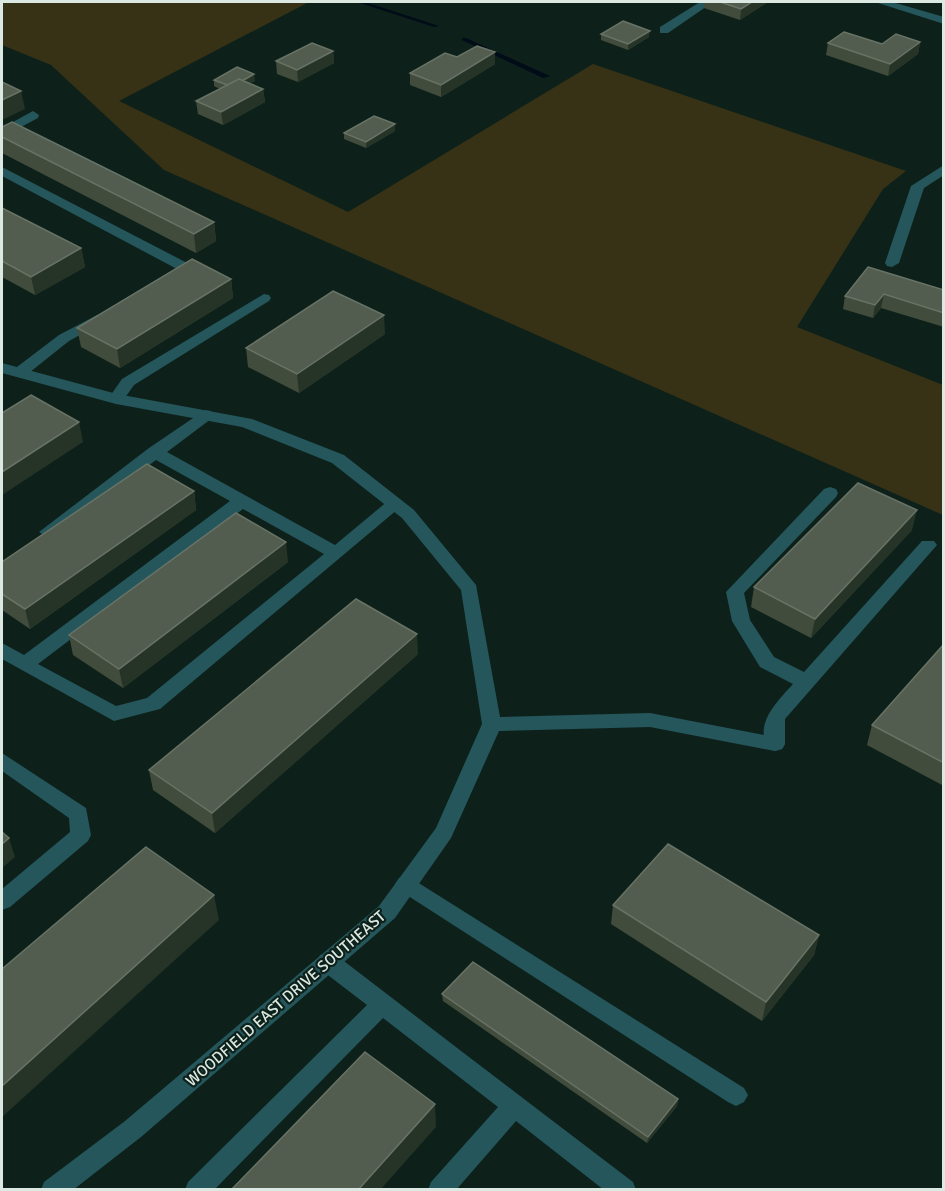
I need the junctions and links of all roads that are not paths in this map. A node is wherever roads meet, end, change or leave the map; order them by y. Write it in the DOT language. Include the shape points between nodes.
graph roads {
  1 [pos="707,2"];
  2 [pos="881,2"];
  3 [pos="944,21"];
  4 [pos="664,30"];
  5 [pos="33,115"];
  6 [pos="2,133"];
  7 [pos="944,168"];
  8 [pos="2,171"];
  9 [pos="892,263"];
  10 [pos="157,286"];
  11 [pos="264,298"];
  12 [pos="106,315"];
  13 [pos="10,370"];
  14 [pos="116,399"];
  15 [pos="205,415"];
  16 [pos="155,452"];
  17 [pos="830,493"];
  18 [pos="243,501"];
  19 [pos="395,504"];
  20 [pos="39,539"];
  21 [pos="928,544"];
  22 [pos="336,553"];
  23 [pos="2,650"];
  24 [pos="24,665"];
  25 [pos="806,682"];
  26 [pos="492,724"];
  27 [pos="2,761"];
  28 [pos="406,884"];
  29 [pos="2,901"];
  30 [pos="328,962"];
  31 [pos="382,1003"];
  32 [pos="736,1095"];
  33 [pos="515,1105"];
  34 [pos="52,1190"];
  35 [pos="197,1190"];
  36 [pos="440,1190"];
  37 [pos="624,1190"];
  1 -- 4 [label="street"];
  2 -- 3 [label="street"];
  5 -- 6 [label="street"];
  7 -- 9 [label="street" via="918,186"];
  8 -- 10 [label="street" via="188,269"];
  11 -- 14 [label="street" via="128,382"];
  12 -- 13 [label="street"];
  13 -- 14 [label="street"];
  14 -- 15 [label="street"];
  15 -- 16 [label="street"];
  15 -- 19 [label="street" via="246,423 338,459"];
  16 -- 18 [label="street"];
  16 -- 20 [label="street"];
  17 -- 25 [label="street" via="735,592 741,621 767,662"];
  18 -- 22 [label="street"];
  18 -- 24 [label="street"];
  19 -- 22 [label="street"];
  19 -- 26 [label="street" via="408,514 470,590"];
  21 -- 25 [label="street"];
  22 -- 24 [label="street" via="153,704 114,714"];
  23 -- 24 [label="street"];
  25 -- 26 [label="street" via="775,717 775,744 650,720"];
  26 -- 28 [label="street, WOODFIELD EAST DRIVE SOUTHEAST" via="444,832"];
  27 -- 29 [label="street" via="79,814 81,835"];
  28 -- 30 [label="street, WOODFIELD EAST DRIVE SOUTHEAST" via="387,912"];
  28 -- 32 [label="street"];
  30 -- 31 [label="street"];
  30 -- 34 [label="street, WOODFIELD EAST DRIVE SOUTHEAST" via="133,1129"];
  31 -- 33 [label="street"];
  31 -- 35 [label="street"];
  33 -- 36 [label="street"];
  33 -- 37 [label="street"];
}
